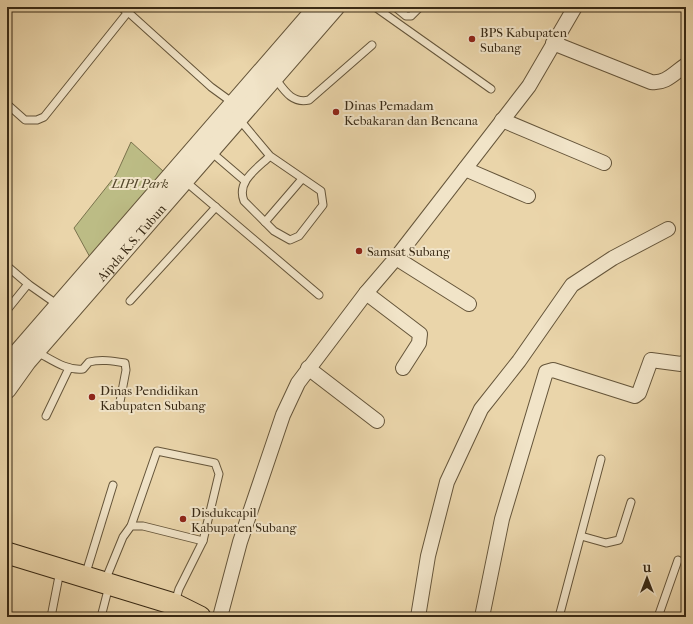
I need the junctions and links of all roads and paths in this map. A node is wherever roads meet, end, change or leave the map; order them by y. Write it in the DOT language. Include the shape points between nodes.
graph roads {
  1 [pos="120,7"];
  2 [pos="336,7"];
  3 [pos="375,7"];
  4 [pos="395,7"];
  5 [pos="420,7"];
  6 [pos="575,7"];
  7 [pos="314,8"];
  8 [pos="130,10"];
  9 [pos="553,43"];
  10 [pos="372,45"];
  11 [pos="686,65"];
  12 [pos="269,73"];
  13 [pos="491,89"];
  14 [pos="7,104"];
  15 [pos="236,111"];
  16 [pos="502,120"];
  17 [pos="210,151"];
  18 [pos="270,156"];
  19 [pos="604,163"];
  20 [pos="465,169"];
  21 [pos="302,179"];
  22 [pos="184,181"];
  23 [pos="245,181"];
  24 [pos="528,196"];
  25 [pos="216,207"];
  26 [pos="265,222"];
  27 [pos="668,229"];
  28 [pos="396,258"];
  29 [pos="7,266"];
  30 [pos="28,284"];
  31 [pos="366,293"];
  32 [pos="319,295"];
  33 [pos="130,301"];
  34 [pos="469,304"];
  35 [pos="58,305"];
  36 [pos="7,310"];
  37 [pos="36,352"];
  38 [pos="686,362"];
  39 [pos="9,364"];
  40 [pos="70,368"];
  41 [pos="308,368"];
  42 [pos="403,368"];
  43 [pos="7,390"];
  44 [pos="119,407"];
  45 [pos="46,416"];
  46 [pos="377,421"];
  47 [pos="601,459"];
  48 [pos="114,485"];
  49 [pos="631,502"];
  50 [pos="131,526"];
  51 [pos="581,536"];
  52 [pos="203,542"];
  53 [pos="7,554"];
  54 [pos="678,560"];
  55 [pos="60,571"];
  56 [pos="84,578"];
  57 [pos="107,584"];
  58 [pos="174,604"];
  59 [pos="51,617"];
  60 [pos="101,617"];
  61 [pos="200,617"];
  62 [pos="220,617"];
  63 [pos="418,617"];
  64 [pos="482,617"];
  65 [pos="559,617"];
  66 [pos="658,617"];
  1 -- 8 [label="lane"];
  2 -- 12 [label="street, Aipda K.S. Tubun"];
  3 -- 13 [label="lane"];
  4 -- 5 [label="lane" via="406,16 412,16"];
  6 -- 9 [label="street"];
  7 -- 12 [label="street, Aipda K.S. Tubun"];
  8 -- 14 [label="lane" via="44,116 37,120 25,120"];
  8 -- 15 [label="lane"];
  9 -- 11 [label="street" via="651,82 666,81"];
  9 -- 16 [label="street" via="530,86"];
  10 -- 12 [label="lane" via="309,100 303,102 292,98"];
  12 -- 15 [label="street, Aipda K.S. Tubun"];
  15 -- 17 [label="street, Aipda K.S. Tubun"];
  15 -- 18 [label="lane"];
  15 -- 35 [label="street, Aipda K.S. Tubun"];
  16 -- 19 [label="street"];
  16 -- 20 [label="street"];
  17 -- 22 [label="street, Aipda K.S. Tubun"];
  17 -- 23 [label="lane"];
  18 -- 21 [label="lane"];
  18 -- 23 [label="lane"];
  20 -- 24 [label="street"];
  20 -- 28 [label="street"];
  21 -- 26 [label="lane"];
  21 -- 26 [label="lane" via="321,191 324,202 299,236 290,240 274,231"];
  22 -- 25 [label="lane"];
  22 -- 37 [label="street, Aipda K.S. Tubun"];
  23 -- 26 [label="lane" via="241,190 244,201"];
  25 -- 32 [label="lane"];
  25 -- 33 [label="lane"];
  27 -- 63 [label="street" via="613,258 572,285 519,361 480,409 447,482 428,556"];
  28 -- 31 [label="street"];
  28 -- 34 [label="street"];
  29 -- 30 [label="lane"];
  30 -- 35 [label="lane"];
  30 -- 36 [label="lane"];
  31 -- 41 [label="street"];
  31 -- 42 [label="street" via="420,334 420,343"];
  35 -- 39 [label="street, Aipda K.S. Tubun"];
  37 -- 40 [label="lane"];
  37 -- 43 [label="street, Aipda K.S. Tubun"];
  38 -- 64 [label="street" via="681,364 651,360 639,393 635,396 553,370 546,372 502,519"];
  40 -- 44 [label="lane" via="83,369 95,360 125,363"];
  40 -- 45 [label="lane"];
  41 -- 46 [label="street"];
  41 -- 62 [label="street" via="289,398 240,542"];
  47 -- 51 [label="lane"];
  48 -- 56 [label="lane"];
  49 -- 51 [label="lane" via="619,540 606,543"];
  50 -- 52 [label="lane" via="143,526"];
  50 -- 52 [label="lane" via="157,451 215,463 219,474"];
  50 -- 57 [label="lane" via="123,537"];
  51 -- 65 [label="lane"];
  52 -- 58 [label="lane"];
  53 -- 55 [label="main road"];
  54 -- 66 [label="lane"];
  55 -- 56 [label="main road"];
  55 -- 59 [label="lane"];
  56 -- 57 [label="main road"];
  57 -- 58 [label="main road"];
  57 -- 60 [label="lane"];
  58 -- 61 [label="main road"];
}
